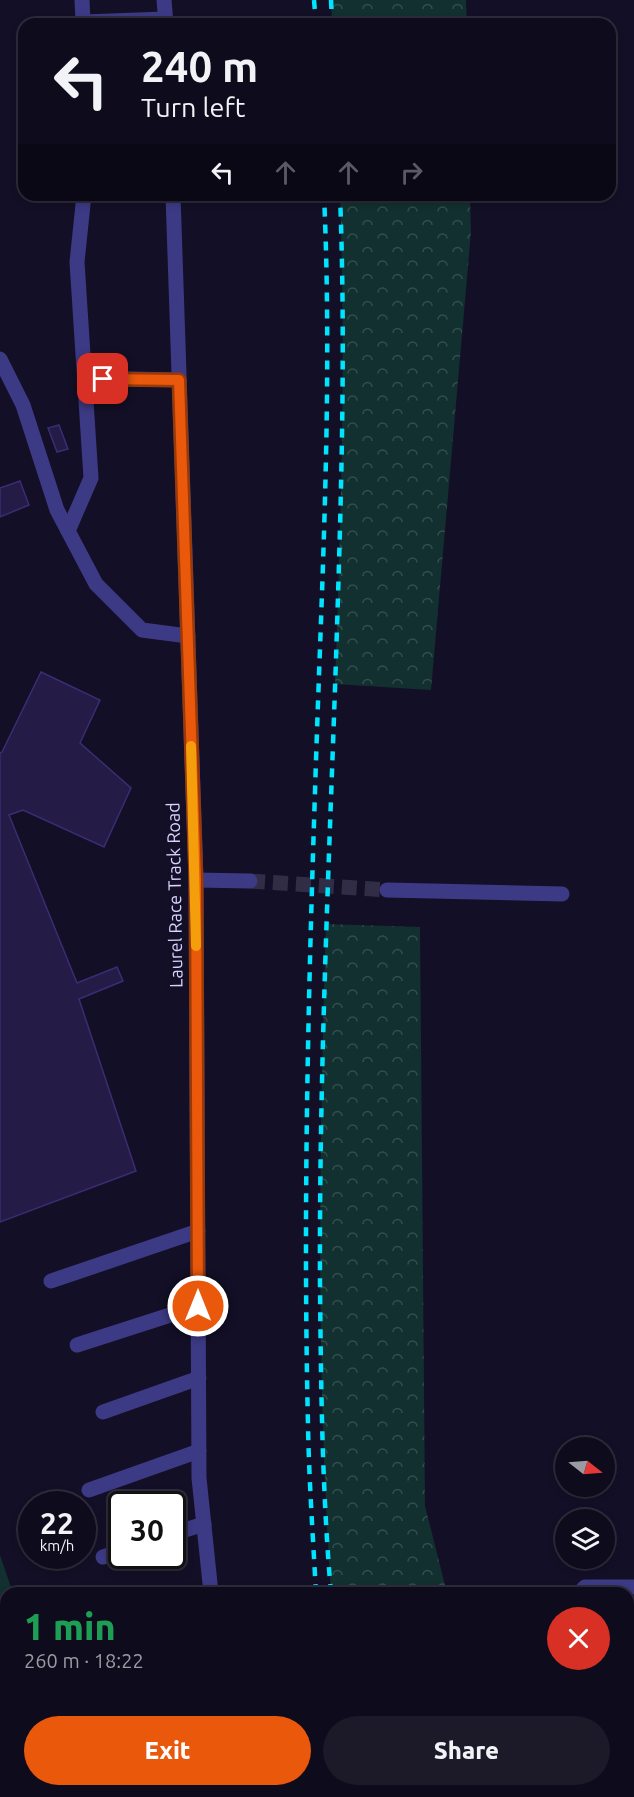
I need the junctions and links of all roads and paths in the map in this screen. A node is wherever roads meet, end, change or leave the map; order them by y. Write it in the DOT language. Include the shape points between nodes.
graph roads {
  1 [pos="82,0"];
  2 [pos="164,0"];
  3 [pos="82,18"];
  4 [pos="166,18"];
  5 [pos="83,201"];
  6 [pos="173,201"];
  7 [pos="0,359"];
  8 [pos="85,378"];
  9 [pos="179,380"];
  10 [pos="68,531"];
  11 [pos="188,636"];
  12 [pos="196,880"];
  13 [pos="250,881"];
  14 [pos="387,890"];
  15 [pos="562,894"];
  16 [pos="198,1231"];
  17 [pos="51,1281"];
  18 [pos="198,1306"];
  19 [pos="77,1345"];
  20 [pos="199,1378"];
  21 [pos="103,1412"];
  22 [pos="199,1451"];
  23 [pos="89,1490"];
  24 [pos="204,1524"];
  25 [pos="186,1530"];
  26 [pos="108,1555"];
  27 [pos="103,1557"];
  28 [pos="210,1587"];
  29 [pos="585,1587"];
  30 [pos="634,1587"];
  1 -- 3 [label="street"];
  2 -- 4 [label="street"];
  5 -- 8 [label="street" via="77,262"];
  6 -- 9 [label="street, Laurel Race Track Road"];
  7 -- 10 [label="street" via="23,405 57,510"];
  8 -- 9 [label="street"];
  8 -- 10 [label="street" via="91,478"];
  9 -- 11 [label="street, Laurel Race Track Road"];
  10 -- 11 [label="street" via="96,584 142,630"];
  11 -- 12 [label="street, Laurel Race Track Road"];
  12 -- 13 [label="street"];
  12 -- 16 [label="street, Laurel Race Track Road"];
  14 -- 15 [label="street"];
  16 -- 17 [label="street"];
  16 -- 18 [label="street, Laurel Race Track Road"];
  18 -- 19 [label="street"];
  18 -- 20 [label="street, Laurel Race Track Road"];
  20 -- 21 [label="street"];
  20 -- 22 [label="street, Laurel Race Track Road"];
  22 -- 23 [label="street"];
  22 -- 24 [label="street, Laurel Race Track Road"];
  24 -- 25 [label="street"];
  24 -- 28 [label="street, Laurel Race Track Road"];
  26 -- 27 [label="street"];
  29 -- 30 [label="street"];
}
